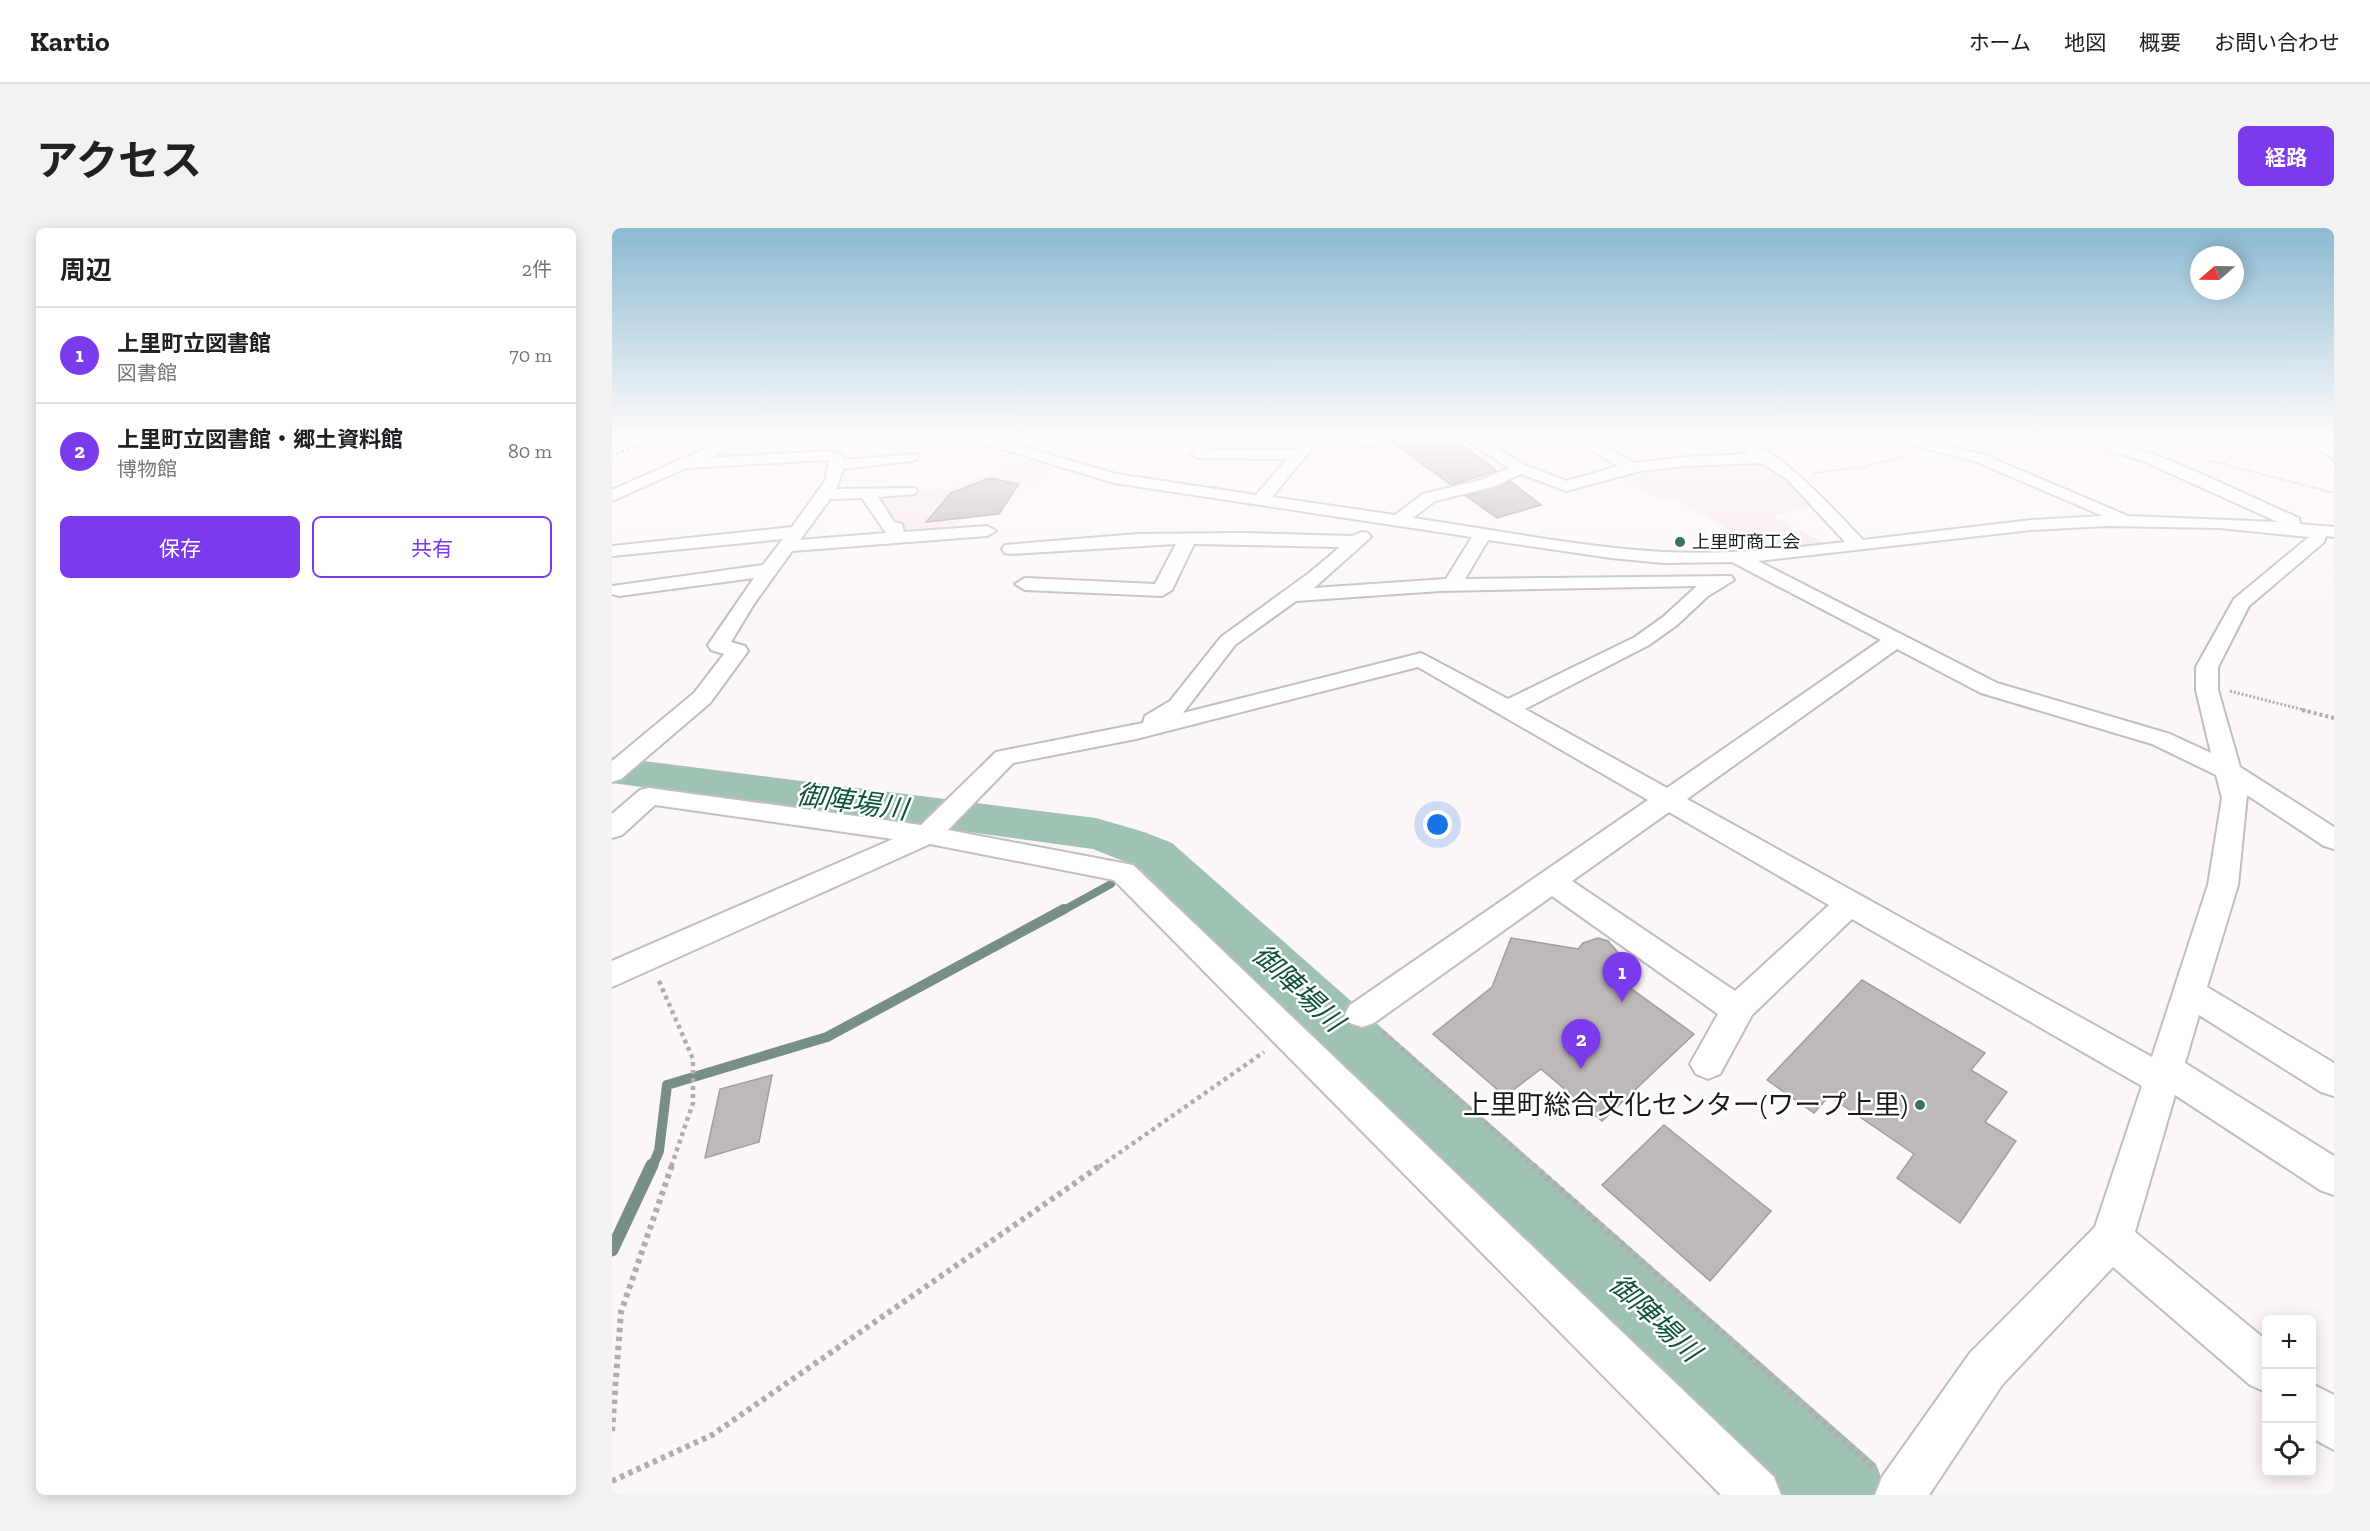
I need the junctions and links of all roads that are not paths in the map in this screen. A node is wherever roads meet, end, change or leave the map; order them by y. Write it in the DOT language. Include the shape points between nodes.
graph roads {
  1 [pos="825,494"];
  2 [pos="868,494"];
  3 [pos="1233,494"];
  4 [pos="1264,494"];
  5 [pos="1442,494"];
  6 [pos="1810,494"];
  7 [pos="2065,494"];
  8 [pos="2233,494"];
  9 [pos="1261,498"];
  10 [pos="1390,519"];
  11 [pos="2127,520"];
  12 [pos="987,531"];
  13 [pos="1483,534"];
  14 [pos="2327,534"];
  15 [pos="893,538"];
  16 [pos="791,539"];
  17 [pos="1187,539"];
  18 [pos="1357,542"];
  19 [pos="1858,545"];
  20 [pos="1011,549"];
  21 [pos="612,551"];
  22 [pos="1745,562"];
  23 [pos="769,570"];
  24 [pos="1724,580"];
  25 [pos="1025,584"];
  26 [pos="1452,585"];
  27 [pos="619,590"];
  28 [pos="1292,595"];
  29 [pos="1896,640"];
  30 [pos="1506,709"];
  31 [pos="1136,732"];
  32 [pos="618,769"];
  33 [pos="2229,771"];
  34 [pos="1666,800"];
  35 [pos="612,829"];
  36 [pos="930,832"];
  37 [pos="2334,840"];
  38 [pos="1551,881"];
  39 [pos="1850,903"];
  40 [pos="612,975"];
  41 [pos="2191,993"];
  42 [pos="1737,1010"];
  43 [pos="1362,1014"];
  44 [pos="1708,1064"];
  45 [pos="2164,1074"];
  46 [pos="2334,1082"];
  47 [pos="2334,1177"];
  48 [pos="2112,1239"];
  49 [pos="2265,1369"];
  50 [pos="2316,1410"];
  51 [pos="2334,1426"];
  52 [pos="1901,1494"];
  53 [pos="1756,1495"];
  1 -- 16 [label="street"];
  2 -- 15 [label="street" via="888,526 896,528"];
  3 -- 9 [label="street"];
  4 -- 9 [label="street"];
  5 -- 10 [label="street"];
  6 -- 19 [label="street"];
  7 -- 11 [label="street"];
  8 -- 14 [label="street"];
  9 -- 10 [label="street"];
  10 -- 13 [label="street"];
  10 -- 18 [label="street"];
  11 -- 14 [label="street" via="2219,523"];
  11 -- 19 [label="street" via="2039,524"];
  12 -- 15 [label="street"];
  13 -- 22 [label="street" via="1641,556"];
  13 -- 26 [label="street"];
  14 -- 33 [label="street" via="2241,603 2207,667 2207,685"];
  15 -- 16 [label="street"];
  16 -- 21 [label="street"];
  16 -- 23 [label="street"];
  17 -- 18 [label="street"];
  17 -- 20 [label="street"];
  17 -- 25 [label="street" via="1162,590"];
  18 -- 28 [label="street"];
  19 -- 22 [label="street"];
  22 -- 24 [label="street"];
  22 -- 29 [label="street"];
  23 -- 27 [label="street"];
  23 -- 32 [label="street" via="719,645 737,651 702,698"];
  24 -- 26 [label="street"];
  24 -- 30 [label="street" via="1701,592 1642,641"];
  26 -- 28 [label="street"];
  28 -- 31 [label="street" via="1228,641 1178,706"];
  29 -- 33 [label="street" via="1989,688 2161,739"];
  29 -- 34 [label="street"];
  30 -- 31 [label="street" via="1421,660"];
  30 -- 34 [label="street"];
  31 -- 36 [label="street" via="1005,757"];
  33 -- 37 [label="street"];
  33 -- 41 [label="street" via="2235,798 2223,885"];
  34 -- 38 [label="street"];
  34 -- 39 [label="street"];
  35 -- 36 [label="street" via="649,796"];
  36 -- 40 [label="street"];
  36 -- 53 [label="street" via="1123,872"];
  38 -- 42 [label="street"];
  38 -- 43 [label="street"];
  39 -- 42 [label="street"];
  39 -- 45 [label="street"];
  41 -- 45 [label="street"];
  41 -- 46 [label="street"];
  42 -- 44 [label="street"];
  45 -- 47 [label="street"];
  45 -- 48 [label="street"];
  48 -- 49 [label="street"];
  48 -- 52 [label="street" via="1986,1369"];
  50 -- 51 [label="street"];
}
